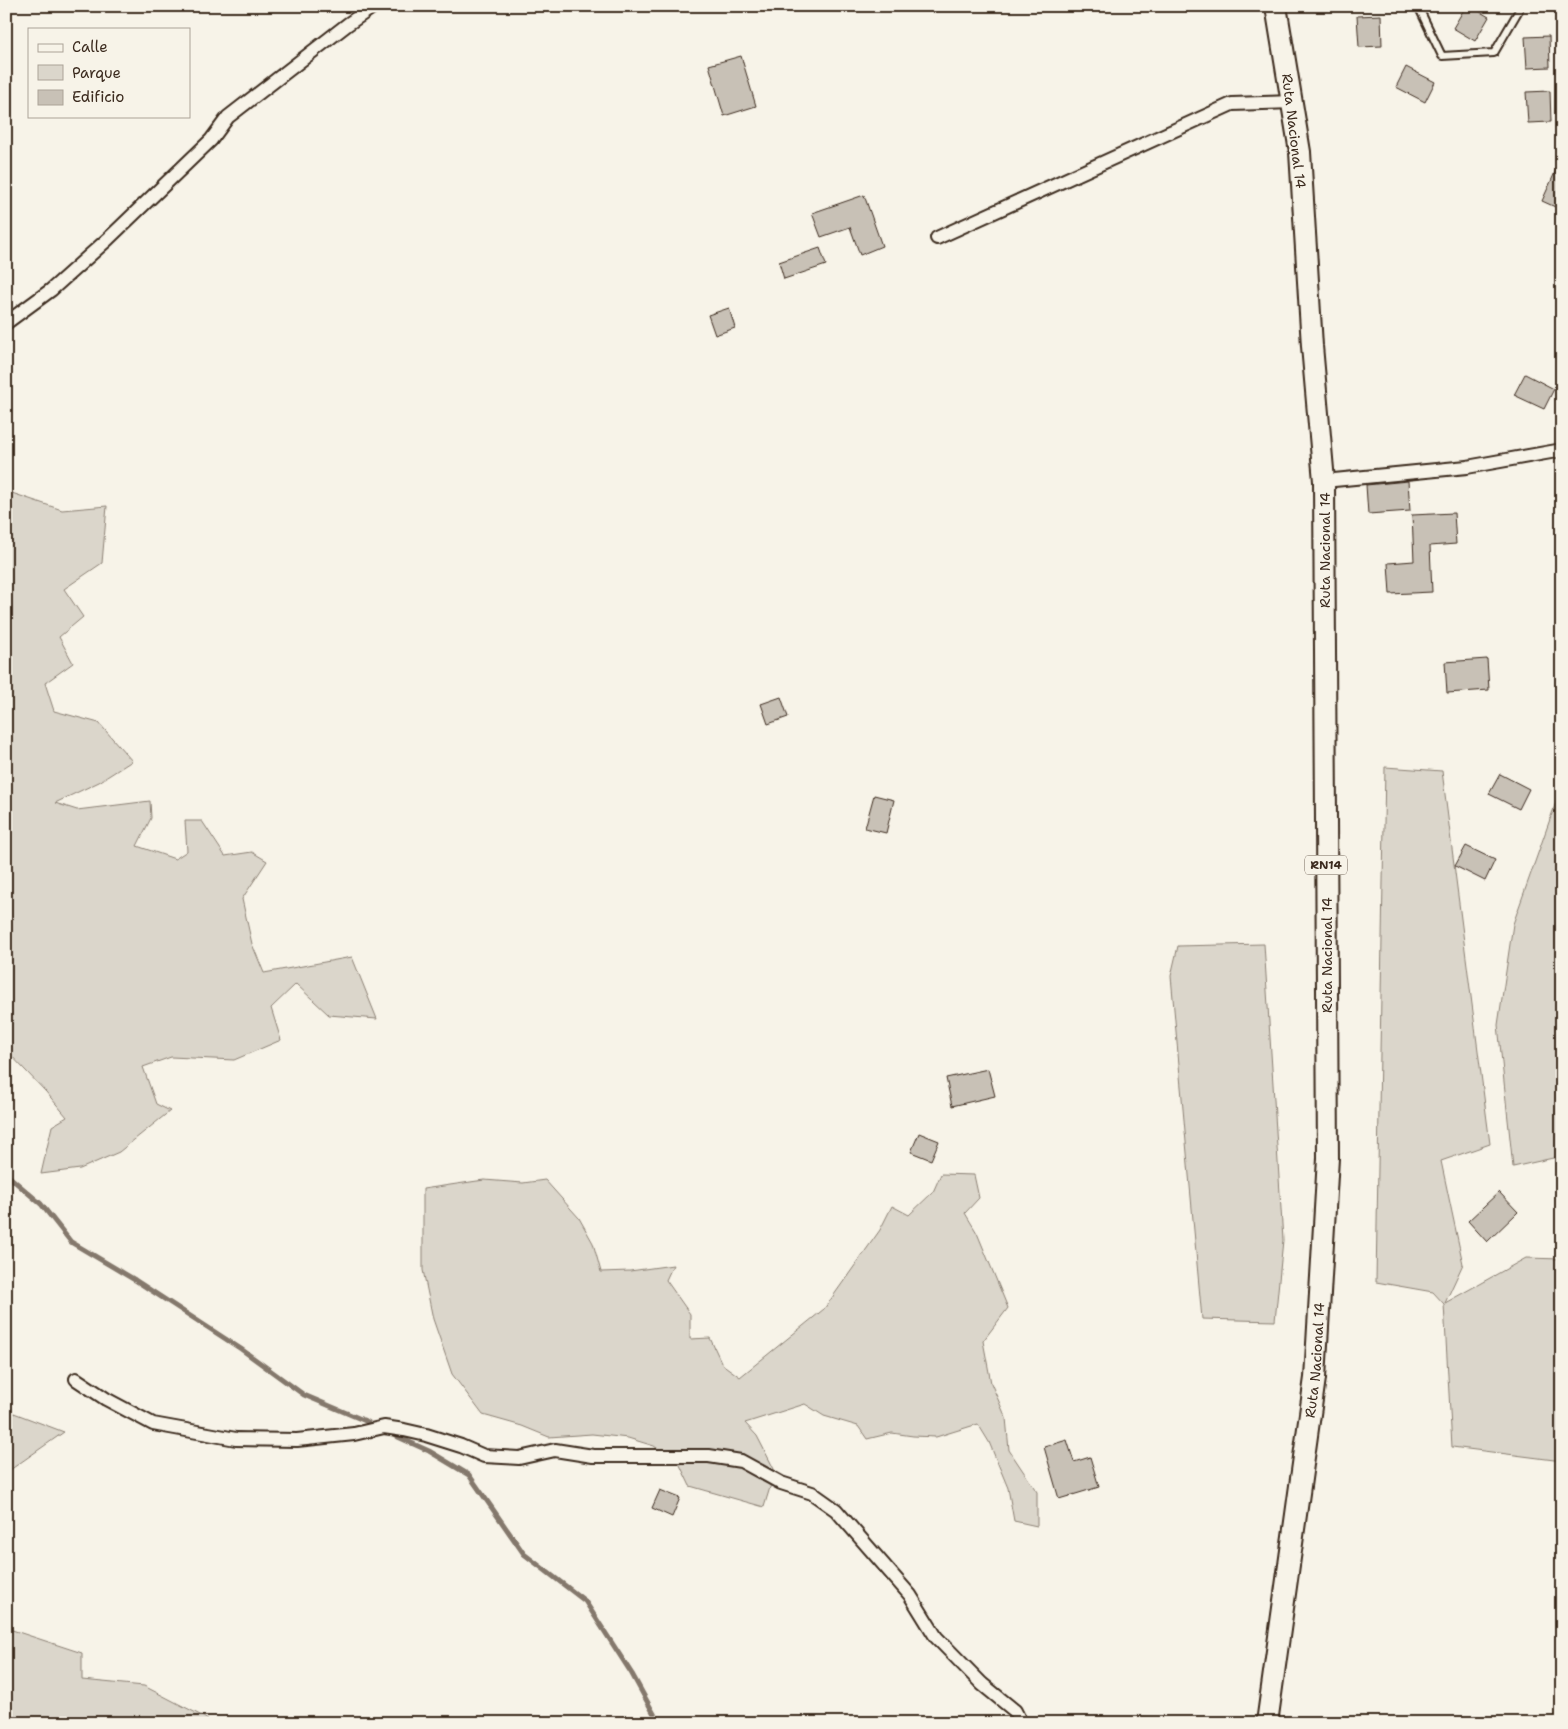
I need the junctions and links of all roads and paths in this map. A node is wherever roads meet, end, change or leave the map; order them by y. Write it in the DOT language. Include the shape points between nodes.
graph roads {
  1 [pos="374,6"];
  2 [pos="1276,6"];
  3 [pos="1418,6"];
  4 [pos="1518,6"];
  5 [pos="1292,102"];
  6 [pos="937,238"];
  7 [pos="6,323"];
  8 [pos="1562,450"];
  9 [pos="1324,481"];
  10 [pos="76,1378"];
  11 [pos="1021,1723"];
  12 [pos="1267,1723"];
  1 -- 7 [label="street" via="228,117 211,140 108,239 51,290"];
  2 -- 5 [label="highway, Ruta Nacional 14 / RN14"];
  3 -- 4 [label="lane" via="1442,56 1494,53 1519,10"];
  5 -- 6 [label="street" via="1232,104"];
  5 -- 9 [label="highway, Ruta Nacional 14 / RN14" via="1300,152"];
  8 -- 9 [label="street" via="1467,467"];
  9 -- 12 [label="highway, Ruta Nacional 14 / RN14" via="1328,1158 1315,1378"];
  10 -- 11 [label="street" via="106,1400 153,1424 236,1439 296,1440 354,1434 384,1427 426,1435 484,1456 519,1458 555,1450 593,1456 709,1456 741,1462 781,1483 812,1493 836,1510 910,1595 936,1638 982,1684 1015,1711"];
}
